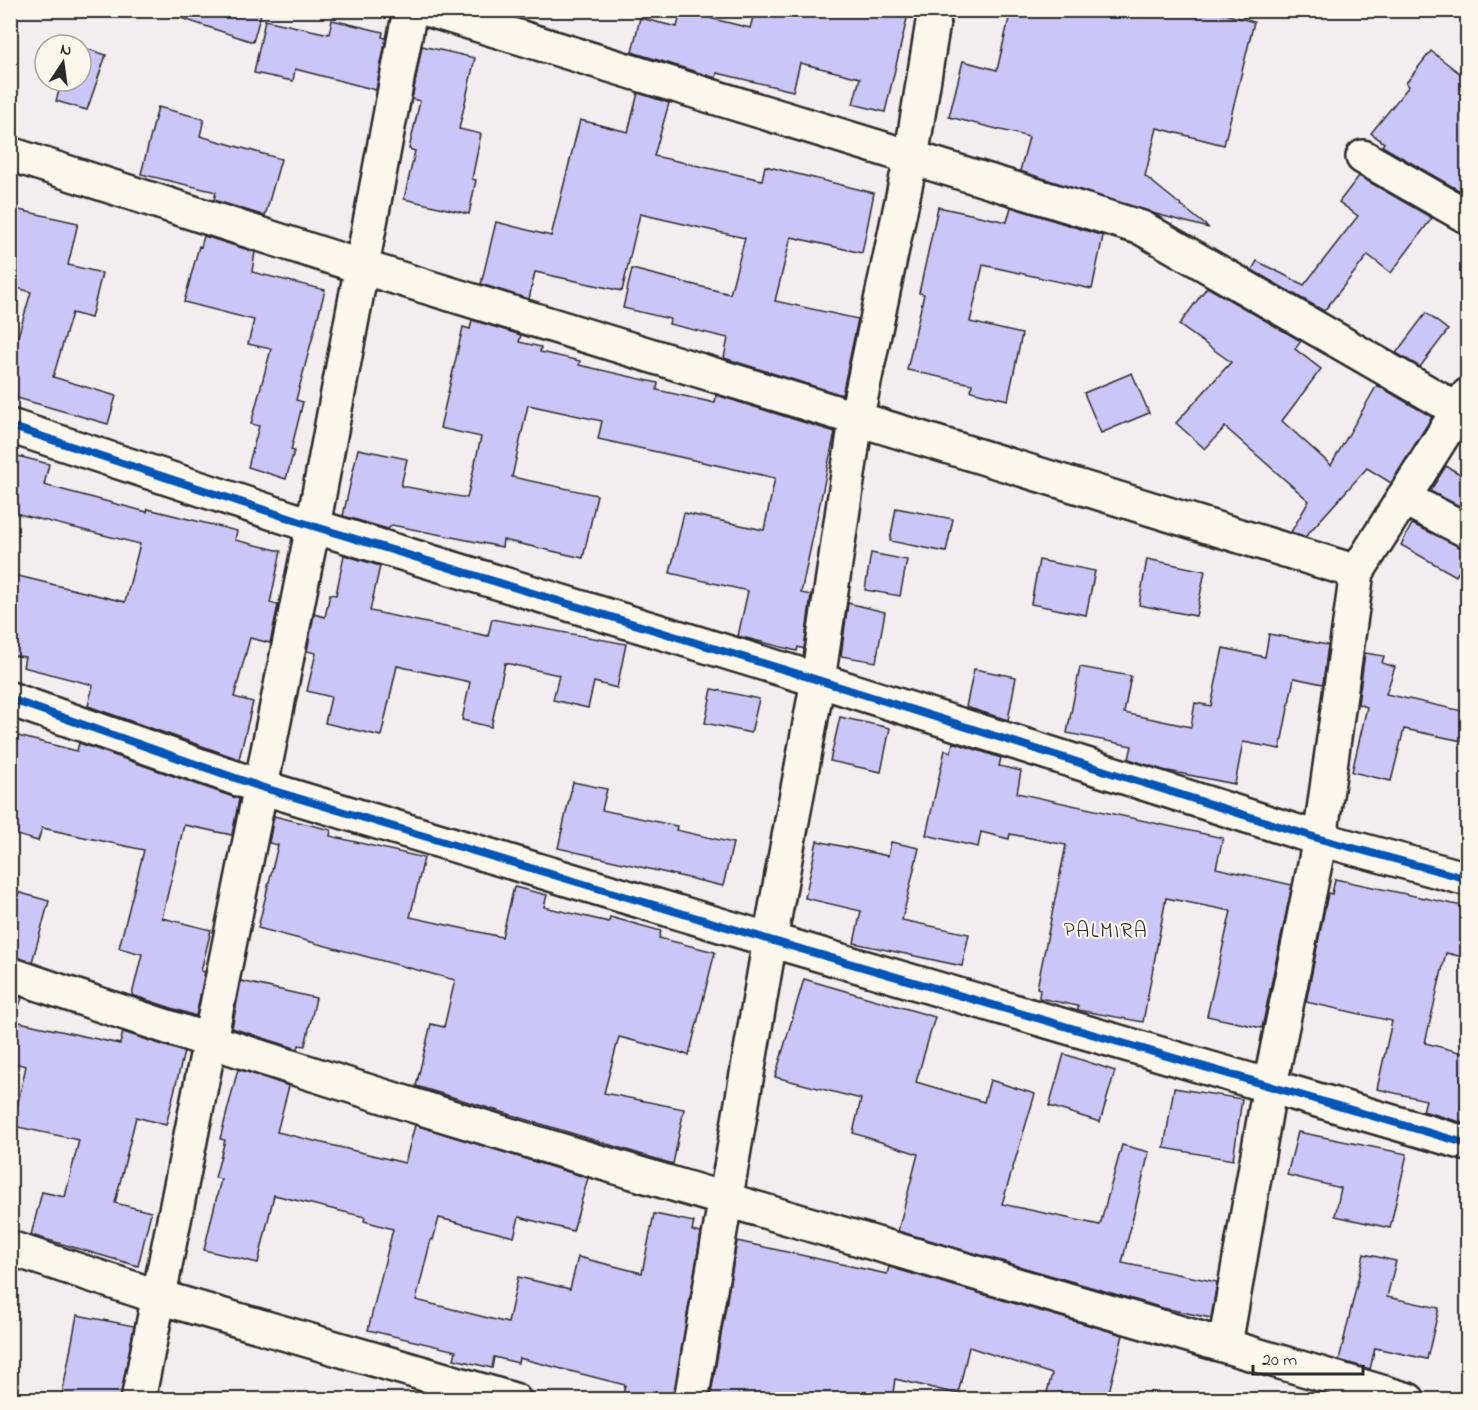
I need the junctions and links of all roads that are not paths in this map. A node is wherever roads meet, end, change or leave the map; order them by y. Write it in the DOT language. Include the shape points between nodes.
graph roads {
  1 [pos="410,10"];
  2 [pos="430,10"];
  3 [pos="935,10"];
  4 [pos="10,154"];
  5 [pos="1363,157"];
  6 [pos="910,158"];
  7 [pos="1467,217"];
  8 [pos="362,267"];
  9 [pos="1464,408"];
  10 [pos="856,420"];
  11 [pos="10,426"];
  12 [pos="1403,498"];
  13 [pos="313,526"];
  14 [pos="1467,531"];
  15 [pos="1357,572"];
  16 [pos="818,680"];
  17 [pos="10,699"];
  18 [pos="261,786"];
  19 [pos="1320,839"];
  20 [pos="1467,879"];
  21 [pos="770,940"];
  22 [pos="10,974"];
  23 [pos="209,1043"];
  24 [pos="1270,1085"];
  25 [pos="1467,1144"];
  26 [pos="727,1201"];
  27 [pos="10,1248"];
  28 [pos="159,1297"];
  29 [pos="1225,1345"];
  30 [pos="138,1400"];
  31 [pos="514,1400"];
  32 [pos="691,1400"];
  33 [pos="1408,1400"];
  1 -- 8 [label="street"];
  2 -- 6 [label="street"];
  3 -- 6 [label="street"];
  4 -- 8 [label="street"];
  5 -- 7 [label="street"];
  6 -- 9 [label="street" via="1142,228"];
  6 -- 10 [label="street"];
  8 -- 10 [label="street"];
  8 -- 13 [label="street"];
  9 -- 12 [label="street"];
  10 -- 15 [label="street"];
  10 -- 16 [label="street"];
  11 -- 13 [label="street"];
  12 -- 14 [label="street"];
  12 -- 15 [label="street"];
  13 -- 16 [label="street"];
  13 -- 18 [label="street"];
  15 -- 19 [label="street"];
  16 -- 19 [label="street"];
  16 -- 21 [label="street"];
  17 -- 18 [label="street"];
  18 -- 21 [label="street"];
  18 -- 23 [label="street"];
  19 -- 20 [label="street"];
  19 -- 24 [label="street"];
  21 -- 24 [label="street"];
  21 -- 26 [label="street"];
  22 -- 23 [label="street"];
  23 -- 26 [label="street"];
  23 -- 28 [label="street"];
  24 -- 25 [label="street"];
  24 -- 29 [label="street"];
  26 -- 29 [label="street"];
  26 -- 32 [label="street"];
  27 -- 28 [label="street"];
  28 -- 30 [label="street"];
  28 -- 31 [label="street"];
  29 -- 33 [label="street"];
}
